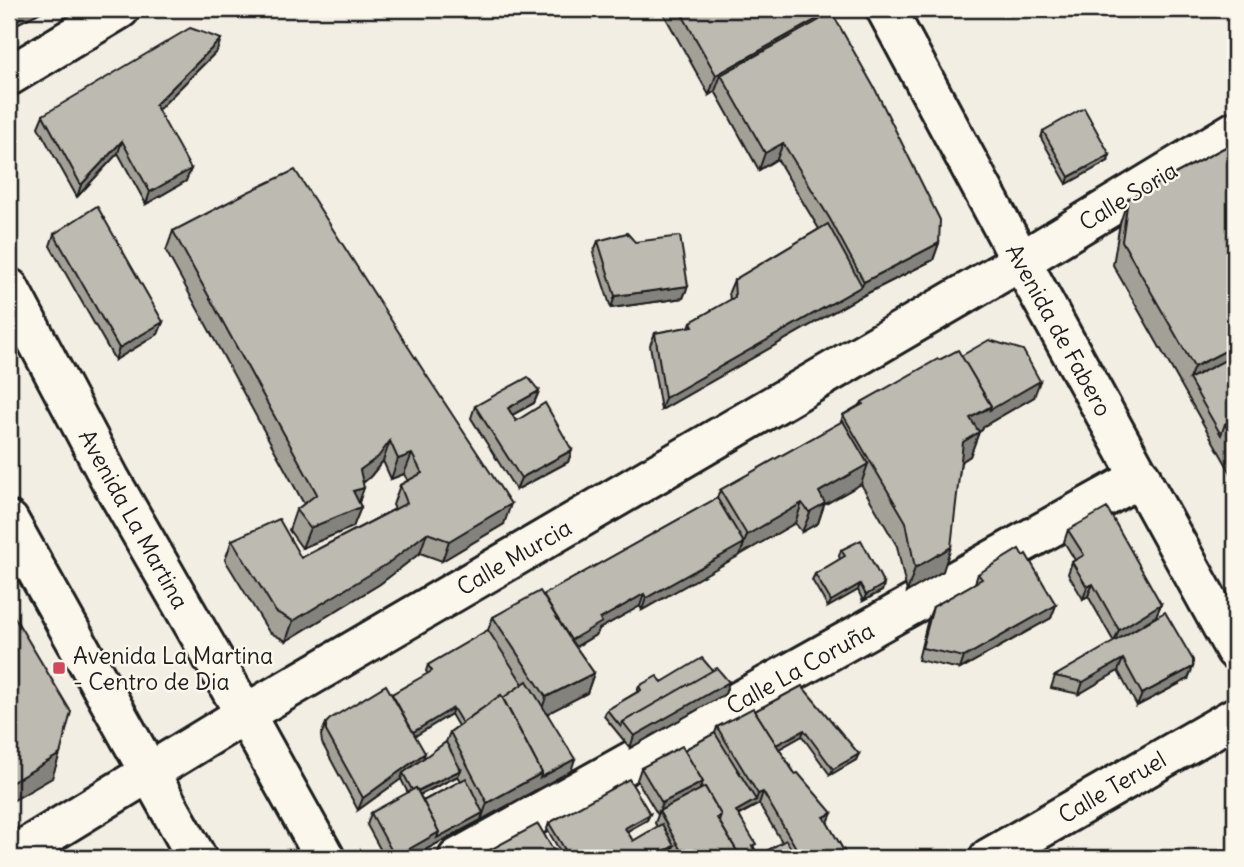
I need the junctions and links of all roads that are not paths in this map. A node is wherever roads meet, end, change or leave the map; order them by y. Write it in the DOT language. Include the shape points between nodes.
graph roads {
  1 [pos="120,9"];
  2 [pos="886,9"];
  3 [pos="9,76"];
  4 [pos="1235,131"];
  5 [pos="1021,261"];
  6 [pos="9,288"];
  7 [pos="1141,477"];
  8 [pos="9,521"];
  9 [pos="1235,650"];
  10 [pos="245,714"];
  11 [pos="1235,717"];
  12 [pos="150,774"];
  13 [pos="9,858"];
  14 [pos="197,858"];
  15 [pos="325,858"];
  16 [pos="458,858"];
  17 [pos="989,858"];
  1 -- 3 [label="street"];
  2 -- 5 [label="street, Avenida de Fabero"];
  4 -- 5 [label="street, Calle Soria"];
  5 -- 7 [label="street, Avenida de Fabero"];
  5 -- 10 [label="street, Calle Murcia"];
  6 -- 10 [label="street, Avenida La Martina" via="110,479"];
  7 -- 9 [label="street, Avenida de Fabero"];
  7 -- 16 [label="street, Calle La Coruña"];
  8 -- 12 [label="street"];
  10 -- 12 [label="street, Calle Murcia"];
  10 -- 15 [label="street, Avenida La Martina"];
  11 -- 17 [label="street, Calle Teruel"];
  12 -- 13 [label="street, Calle Murcia"];
  12 -- 14 [label="street"];
}
